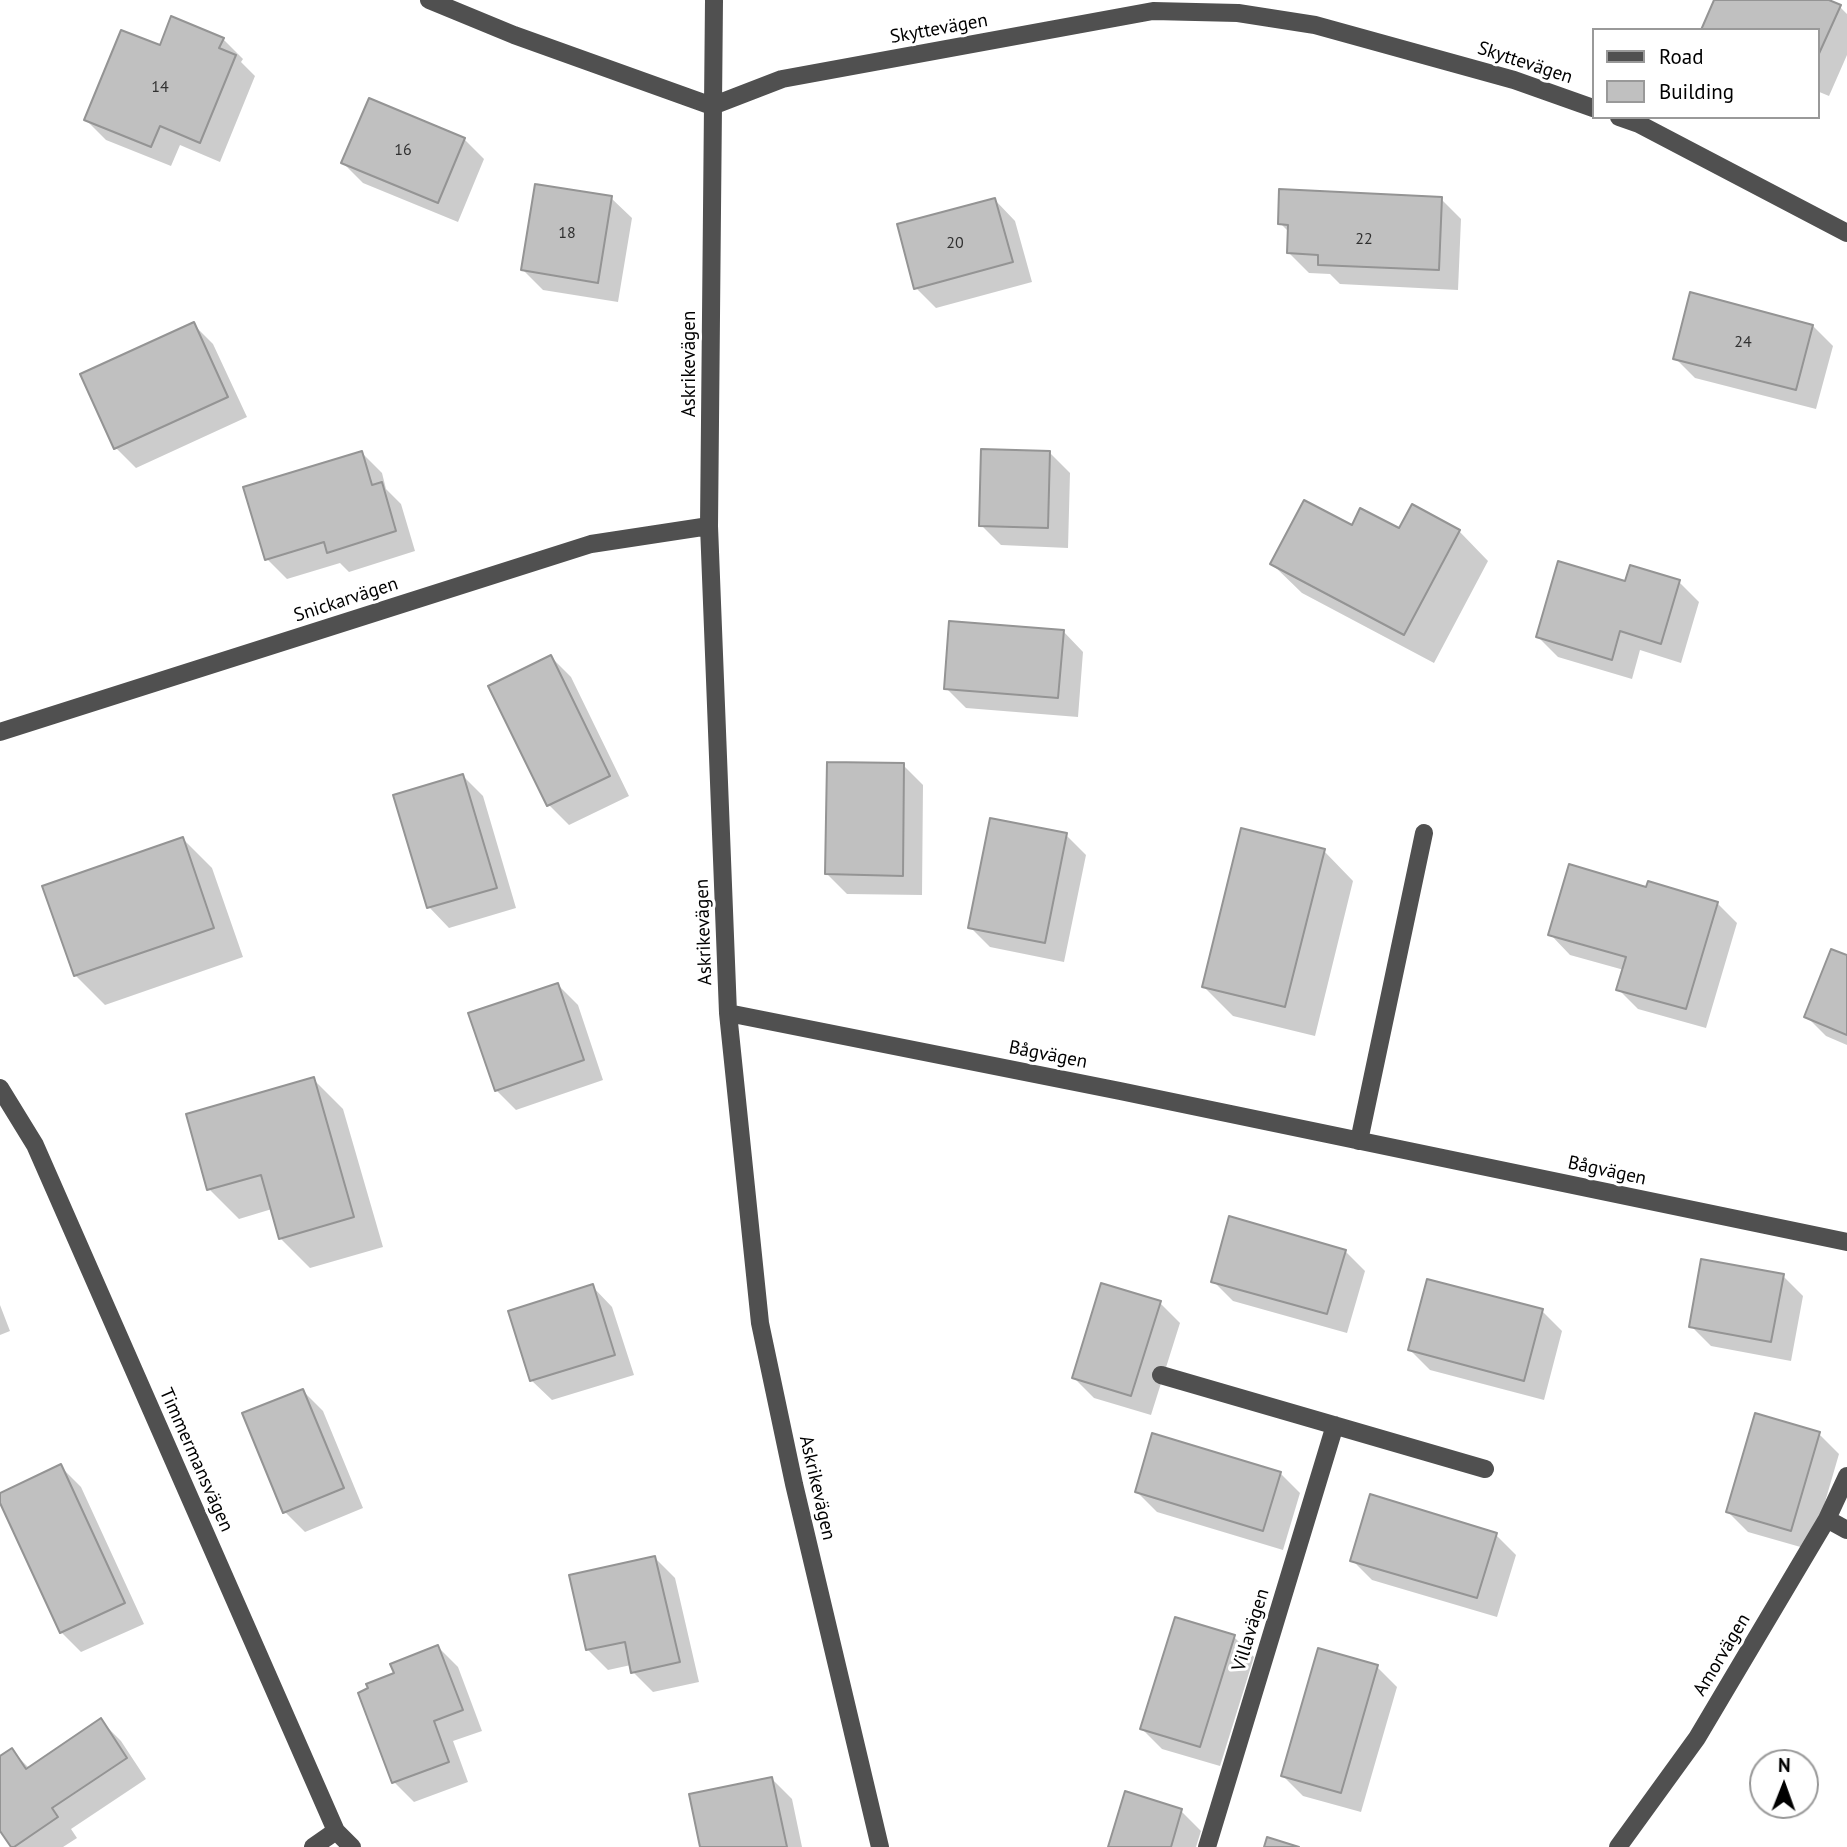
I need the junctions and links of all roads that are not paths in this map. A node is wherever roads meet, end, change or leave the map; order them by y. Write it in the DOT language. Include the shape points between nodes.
graph roads {
  1 [pos="429,0"];
  2 [pos="714,0"];
  3 [pos="712,106"];
  4 [pos="1591,107"];
  5 [pos="1625,119"];
  6 [pos="1847,233"];
  7 [pos="709,526"];
  8 [pos="0,732"];
  9 [pos="1424,833"];
  10 [pos="728,1013"];
  11 [pos="0,1088"];
  12 [pos="1359,1141"];
  13 [pos="1847,1242"];
  14 [pos="1161,1375"];
  15 [pos="1335,1425"];
  16 [pos="1485,1469"];
  17 [pos="1847,1476"];
  18 [pos="1827,1519"];
  19 [pos="1847,1530"];
  20 [pos="336,1831"];
  21 [pos="313,1847"];
  22 [pos="352,1847"];
  23 [pos="880,1847"];
  24 [pos="1207,1847"];
  25 [pos="1618,1847"];
  1 -- 3 [label="street"];
  2 -- 3 [label="street, Askrikevägen"];
  3 -- 4 [label="street, Skyttevägen" via="782,79 1153,11 1238,13 1315,25 1514,80"];
  3 -- 7 [label="street, Askrikevägen"];
  5 -- 6 [label="street"];
  7 -- 8 [label="street, Snickarvägen" via="591,544"];
  7 -- 10 [label="street, Askrikevägen"];
  9 -- 12 [label="street"];
  10 -- 12 [label="street, Bågvägen"];
  10 -- 23 [label="street, Askrikevägen" via="760,1323"];
  11 -- 20 [label="street, Timmermansvägen" via="35,1145"];
  12 -- 13 [label="street, Bågvägen"];
  14 -- 15 [label="street"];
  15 -- 16 [label="street"];
  15 -- 24 [label="street, Villavägen"];
  17 -- 18 [label="street, Amorvägen"];
  18 -- 19 [label="street"];
  18 -- 25 [label="street, Amorvägen" via="1697,1738"];
  20 -- 21 [label="street"];
  20 -- 22 [label="street, Timmermansvägen"];
}
